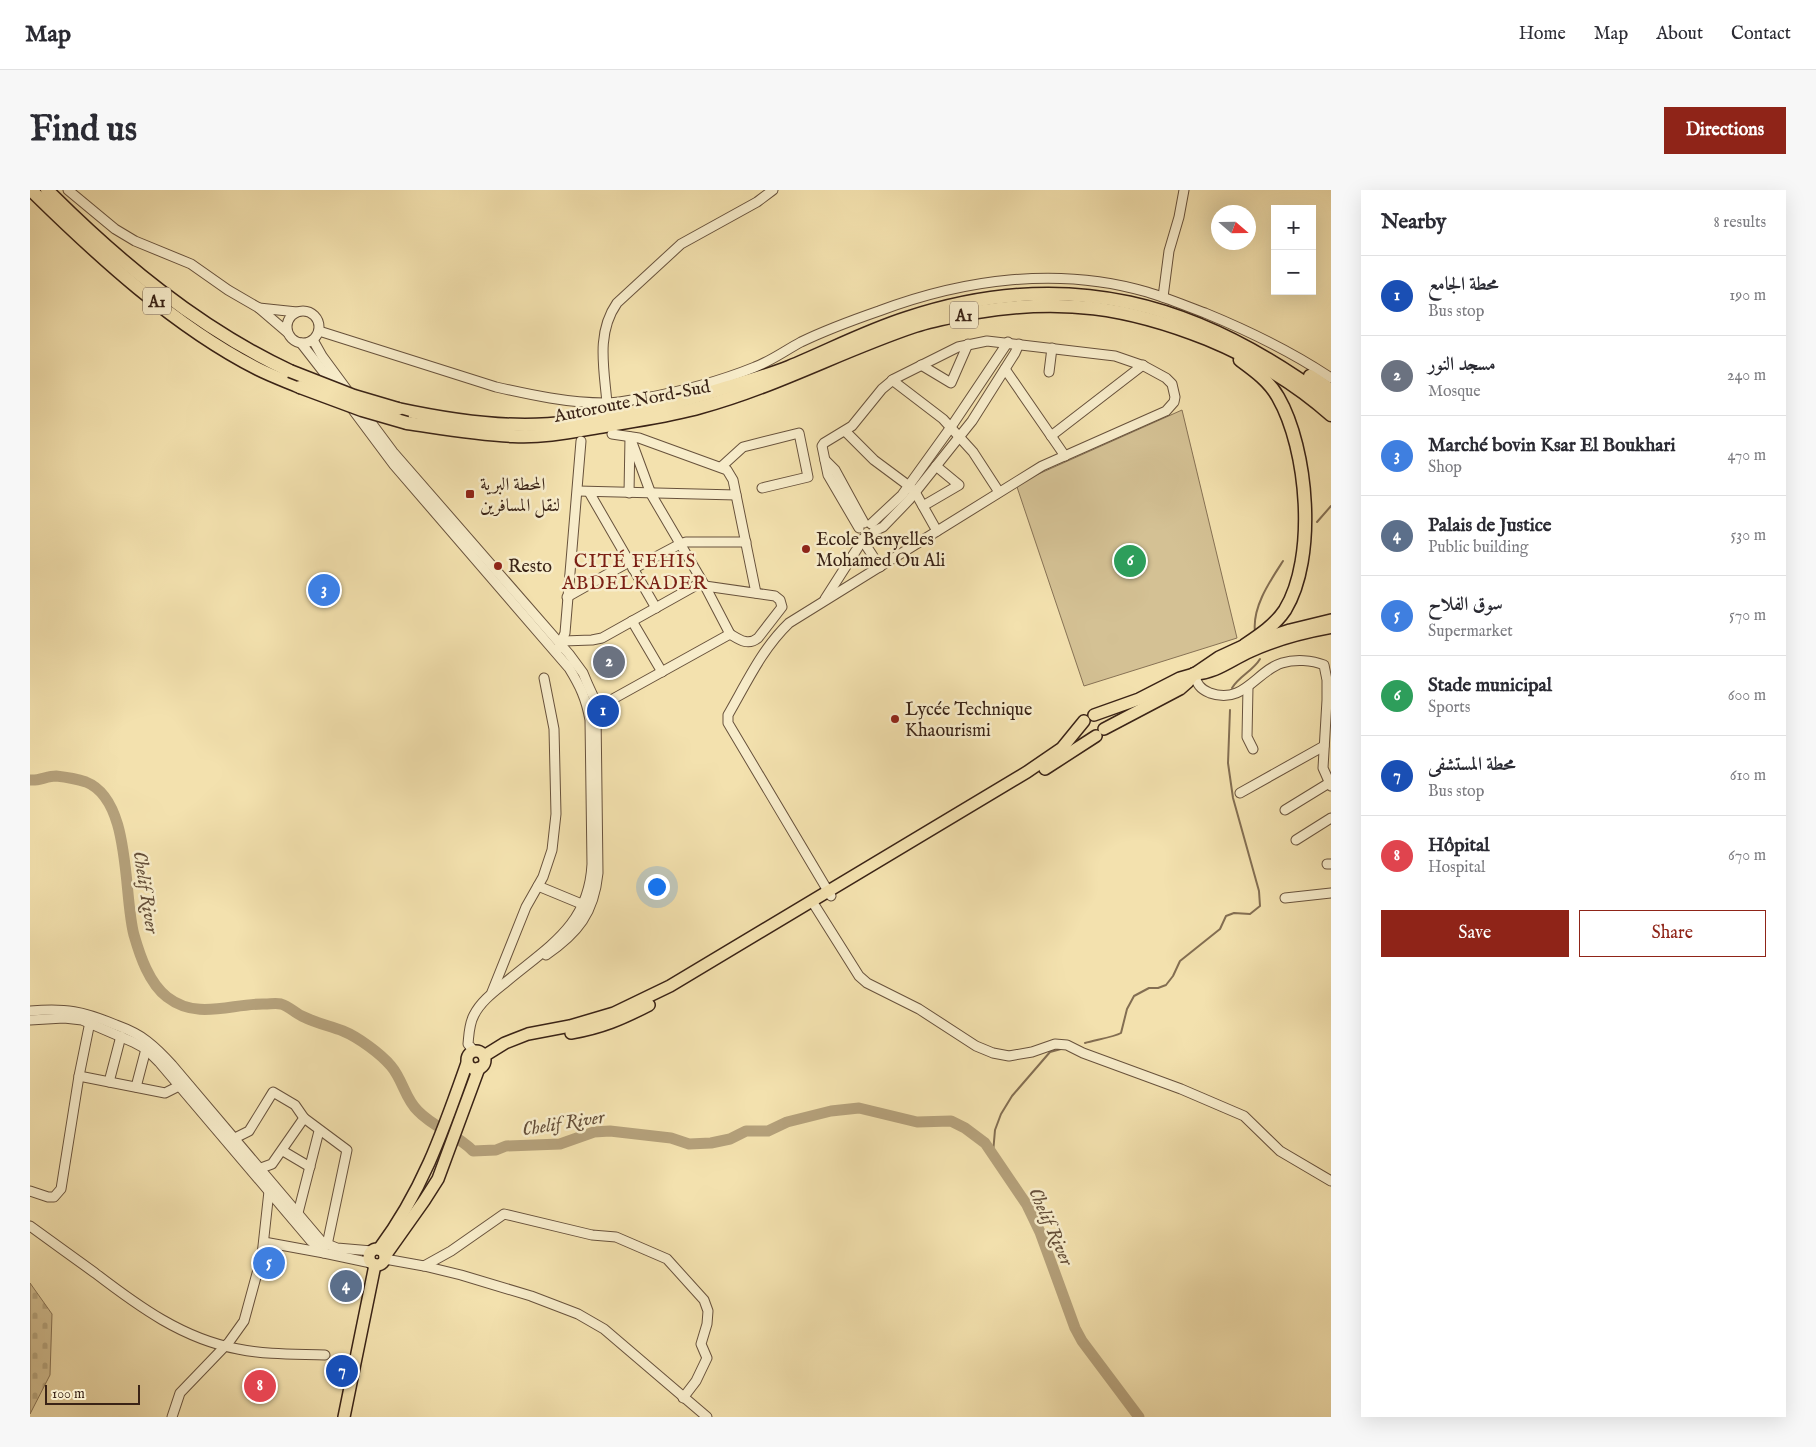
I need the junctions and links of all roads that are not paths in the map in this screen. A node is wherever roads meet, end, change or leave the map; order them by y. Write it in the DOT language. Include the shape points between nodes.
graph roads {
  1 [pos="31,190"];
  2 [pos="47,190"];
  3 [pos="68,190"];
  4 [pos="773,190"];
  5 [pos="1184,190"];
  6 [pos="1164,297"];
  7 [pos="259,308"];
  8 [pos="297,312"];
  9 [pos="319,330"];
  10 [pos="287,332"];
  11 [pos="313,340"];
  12 [pos="1008,342"];
  13 [pos="301,343"];
  14 [pos="968,344"];
  15 [pos="1019,344"];
  16 [pos="1221,345"];
  17 [pos="1052,348"];
  18 [pos="1264,356"];
  19 [pos="921,365"];
  20 [pos="1143,366"];
  21 [pos="1005,369"];
  22 [pos="1049,372"];
  23 [pos="1331,378"];
  24 [pos="892,380"];
  25 [pos="1331,390"];
  26 [pos="1331,402"];
  27 [pos="607,403"];
  28 [pos="1331,415"];
  29 [pos="951,427"];
  30 [pos="846,431"];
  31 [pos="612,434"];
  32 [pos="960,436"];
  33 [pos="1051,436"];
  34 [pos="630,437"];
  35 [pos="581,441"];
  36 [pos="1065,456"];
  37 [pos="936,466"];
  38 [pos="721,467"];
  39 [pos="762,488"];
  40 [pos="912,489"];
  41 [pos="578,491"];
  42 [pos="589,492"];
  43 [pos="999,492"];
  44 [pos="629,493"];
  45 [pos="651,494"];
  46 [pos="736,495"];
  47 [pos="923,506"];
  48 [pos="867,526"];
  49 [pos="937,531"];
  50 [pos="864,538"];
  51 [pos="746,542"];
  52 [pos="680,544"];
  53 [pos="631,566"];
  54 [pos="880,567"];
  55 [pos="704,584"];
  56 [pos="756,593"];
  57 [pos="567,597"];
  58 [pos="823,602"];
  59 [pos="656,608"];
  60 [pos="1331,620"];
  61 [pos="632,621"];
  62 [pos="1331,626"];
  63 [pos="730,634"];
  64 [pos="1245,645"];
  65 [pos="560,646"];
  66 [pos="662,672"];
  67 [pos="1194,674"];
  68 [pos="544,678"];
  69 [pos="1248,687"];
  70 [pos="592,710"];
  71 [pos="1094,715"];
  72 [pos="1084,722"];
  73 [pos="1100,732"];
  74 [pos="1324,746"];
  75 [pos="1254,749"];
  76 [pos="1330,784"];
  77 [pos="1240,793"];
  78 [pos="1285,810"];
  79 [pos="1331,818"];
  80 [pos="1296,840"];
  81 [pos="538,886"];
  82 [pos="1331,893"];
  83 [pos="830,894"];
  84 [pos="1285,898"];
  85 [pos="584,905"];
  86 [pos="815,906"];
  87 [pos="491,994"];
  88 [pos="30,1012"];
  89 [pos="91,1019"];
  90 [pos="30,1020"];
  91 [pos="121,1036"];
  92 [pos="522,1037"];
  93 [pos="146,1049"];
  94 [pos="479,1053"];
  95 [pos="467,1062"];
  96 [pos="479,1068"];
  97 [pos="79,1076"];
  98 [pos="109,1082"];
  99 [pos="179,1086"];
  100 [pos="136,1087"];
  101 [pos="304,1118"];
  102 [pos="319,1131"];
  103 [pos="235,1138"];
  104 [pos="283,1150"];
  105 [pos="310,1167"];
  106 [pos="261,1168"];
  107 [pos="1331,1181"];
  108 [pos="30,1191"];
  109 [pos="269,1191"];
  110 [pos="298,1213"];
  111 [pos="30,1226"];
  112 [pos="264,1242"];
  113 [pos="325,1249"];
  114 [pos="378,1257"];
  115 [pos="424,1266"];
  116 [pos="225,1346"];
  117 [pos="326,1354"];
  118 [pos="683,1398"];
  119 [pos="172,1417"];
  120 [pos="344,1417"];
  121 [pos="707,1417"];
  1 -- 16 [label="highway, Autoroute Nord-Sud / A1, bridge" via="109,263 185,323 258,369 300,387 406,423 490,434 540,436 671,415 793,376 918,325 1016,307 1064,305 1109,309 1159,321"];
  2 -- 18 [label="highway, Autoroute Nord-Sud / A1, bridge" via="120,258 178,303 262,358 354,396 398,410 452,420 524,425 564,423 629,412 709,393 788,368 872,330 934,309 995,297 1031,294 1062,293 1135,303 1218,331"];
  3 -- 7 [label="street" via="122,233 191,264"];
  4 -- 27 [label="street" via="744,210 681,244 617,303 605,326 603,340"];
  5 -- 6 [label="street" via="1169,251"];
  6 -- 23 [label="street" via="1254,334"];
  6 -- 27 [label="street" via="1099,282 1054,278 966,286 878,311 708,384 659,396"];
  7 -- 8 [label="street"];
  7 -- 10 [label="street"];
  8 -- 9 [label="street" via="305,310 315,315"];
  8 -- 10 [label="street" via="290,316"];
  9 -- 11 [label="street"];
  9 -- 27 [label="street" via="496,386 570,401"];
  10 -- 13 [label="street" via="293,340"];
  11 -- 13 [label="street"];
  11 -- 65 [label="street" via="393,452"];
  12 -- 14 [label="street"];
  12 -- 15 [label="street"];
  12 -- 29 [label="street"];
  13 -- 65 [label="street" via="394,465"];
  14 -- 19 [label="street"];
  14 -- 19 [label="street" via="951,383"];
  15 -- 17 [label="street"];
  15 -- 21 [label="street"];
  16 -- 28 [label="highway, Autoroute Nord-Sud / A1" via="1267,367"];
  16 -- 64 [label="highway" via="1260,375 1278,395 1295,438 1304,488 1304,545 1293,596 1273,624"];
  17 -- 20 [label="street" via="1115,356"];
  17 -- 22 [label="street"];
  18 -- 25 [label="highway" via="1296,368"];
  18 -- 26 [label="highway, Autoroute Nord-Sud / A1"];
  19 -- 24 [label="street"];
  20 -- 33 [label="street"];
  20 -- 36 [label="street" via="1172,384 1175,397 1171,407"];
  21 -- 32 [label="street"];
  21 -- 33 [label="street"];
  24 -- 29 [label="street"];
  24 -- 30 [label="street"];
  29 -- 32 [label="street"];
  29 -- 40 [label="street"];
  30 -- 40 [label="street" via="874,460"];
  30 -- 48 [label="street" via="824,443 822,449 828,475"];
  31 -- 34 [label="street"];
  32 -- 37 [label="street"];
  32 -- 43 [label="street"];
  33 -- 36 [label="street"];
  34 -- 38 [label="street"];
  34 -- 44 [label="street"];
  34 -- 45 [label="street"];
  35 -- 41 [label="street"];
  36 -- 43 [label="street"];
  37 -- 40 [label="street"];
  37 -- 47 [label="street" via="959,485"];
  38 -- 39 [label="street" via="743,447 799,432 808,477"];
  38 -- 46 [label="street" via="733,480"];
  40 -- 47 [label="street"];
  40 -- 48 [label="street"];
  41 -- 42 [label="street"];
  41 -- 57 [label="street"];
  42 -- 44 [label="street"];
  42 -- 53 [label="street"];
  43 -- 49 [label="street"];
  44 -- 45 [label="street"];
  45 -- 46 [label="street"];
  45 -- 52 [label="street"];
  46 -- 51 [label="street"];
  47 -- 49 [label="street"];
  48 -- 50 [label="street" via="870,537"];
  49 -- 54 [label="street"];
  50 -- 54 [label="street"];
  50 -- 58 [label="street"];
  51 -- 52 [label="street"];
  51 -- 56 [label="street"];
  52 -- 53 [label="street"];
  52 -- 55 [label="street"];
  53 -- 57 [label="street"];
  53 -- 59 [label="street"];
  54 -- 58 [label="street"];
  55 -- 56 [label="street"];
  55 -- 59 [label="street"];
  55 -- 63 [label="street"];
  56 -- 63 [label="street" via="775,596 782,607 753,642 747,643"];
  57 -- 65 [label="street" via="565,633"];
  58 -- 83 [label="street" via="789,623 773,638 727,720"];
  59 -- 61 [label="street"];
  60 -- 64 [label="main road"];
  61 -- 65 [label="street" via="597,640"];
  61 -- 66 [label="street"];
  62 -- 67 [label="highway" via="1274,641 1212,671"];
  63 -- 66 [label="street"];
  64 -- 67 [label="main road" via="1218,657"];
  65 -- 70 [label="street" via="583,673 594,698"];
  66 -- 70 [label="street"];
  67 -- 69 [label="street" via="1200,688 1216,695 1235,694"];
  67 -- 71 [label="main road"];
  67 -- 73 [label="main road" via="1180,689"];
  68 -- 81 [label="street" via="554,729 556,814 552,850"];
  69 -- 74 [label="street" via="1281,663 1313,661 1324,665 1327,690"];
  69 -- 75 [label="street" via="1247,737"];
  70 -- 85 [label="street" via="592,864"];
  70 -- 87 [label="street" via="598,737 598,873 593,901 569,939"];
  71 -- 72 [label="main road" via="1088,716"];
  71 -- 73 [label="main road" via="1103,720"];
  72 -- 73 [label="main road" via="1087,734"];
  72 -- 83 [label="main road" via="1051,756"];
  73 -- 83 [label="main road" via="1060,760"];
  74 -- 76 [label="street" via="1323,768"];
  74 -- 77 [label="street"];
  76 -- 78 [label="street"];
  79 -- 80 [label="street"];
  81 -- 85 [label="street"];
  81 -- 87 [label="street" via="526,907"];
  82 -- 84 [label="street"];
  83 -- 86 [label="main road"];
  83 -- 92 [label="main road" via="638,1002 590,1021"];
  85 -- 87 [label="street" via="562,936"];
  86 -- 92 [label="main road" via="625,1018 593,1029 530,1039"];
  86 -- 107 [label="street" via="859,976 976,1046 1009,1056 1055,1044 1067,1045 1244,1116 1280,1151"];
  87 -- 94 [label="street" via="471,1022 468,1044"];
  88 -- 89 [label="street" via="63,1009"];
  89 -- 90 [label="street"];
  89 -- 91 [label="street"];
  89 -- 97 [label="street"];
  89 -- 103 [label="street" via="129,1030 146,1039"];
  91 -- 93 [label="street"];
  91 -- 98 [label="street"];
  92 -- 94 [label="main road"];
  93 -- 99 [label="street"];
  93 -- 100 [label="street"];
  94 -- 95 [label="main road" via="467,1057"];
  94 -- 96 [label="main road" via="484,1064"];
  95 -- 96 [label="main road" via="473,1068"];
  95 -- 114 [label="main road" via="445,1126 417,1191"];
  96 -- 114 [label="main road" via="438,1179 415,1215"];
  97 -- 98 [label="street"];
  97 -- 108 [label="street" via="61,1189 54,1197"];
  98 -- 100 [label="street"];
  99 -- 100 [label="street" via="165,1093"];
  99 -- 109 [label="street"];
  101 -- 102 [label="street"];
  101 -- 103 [label="street" via="295,1105 273,1092 249,1131"];
  101 -- 104 [label="street"];
  102 -- 105 [label="street"];
  102 -- 113 [label="street" via="347,1150"];
  103 -- 106 [label="street"];
  104 -- 105 [label="street"];
  104 -- 106 [label="street" via="272,1164"];
  105 -- 110 [label="street"];
  106 -- 110 [label="street"];
  109 -- 112 [label="street"];
  109 -- 113 [label="street" via="311,1241"];
  110 -- 113 [label="street"];
  111 -- 116 [label="street" via="159,1319"];
  112 -- 113 [label="street"];
  112 -- 116 [label="street" via="244,1321"];
  113 -- 114 [label="street" via="337,1248"];
  114 -- 115 [label="street"];
  114 -- 120 [label="main road"];
  115 -- 118 [label="street" via="531,1296 578,1314 604,1329"];
  115 -- 118 [label="street" via="452,1251 504,1214 616,1237 667,1259 704,1300 708,1311 701,1344 707,1358"];
  116 -- 117 [label="street" via="276,1354"];
  116 -- 119 [label="street" via="180,1393"];
  118 -- 121 [label="street"];
}
